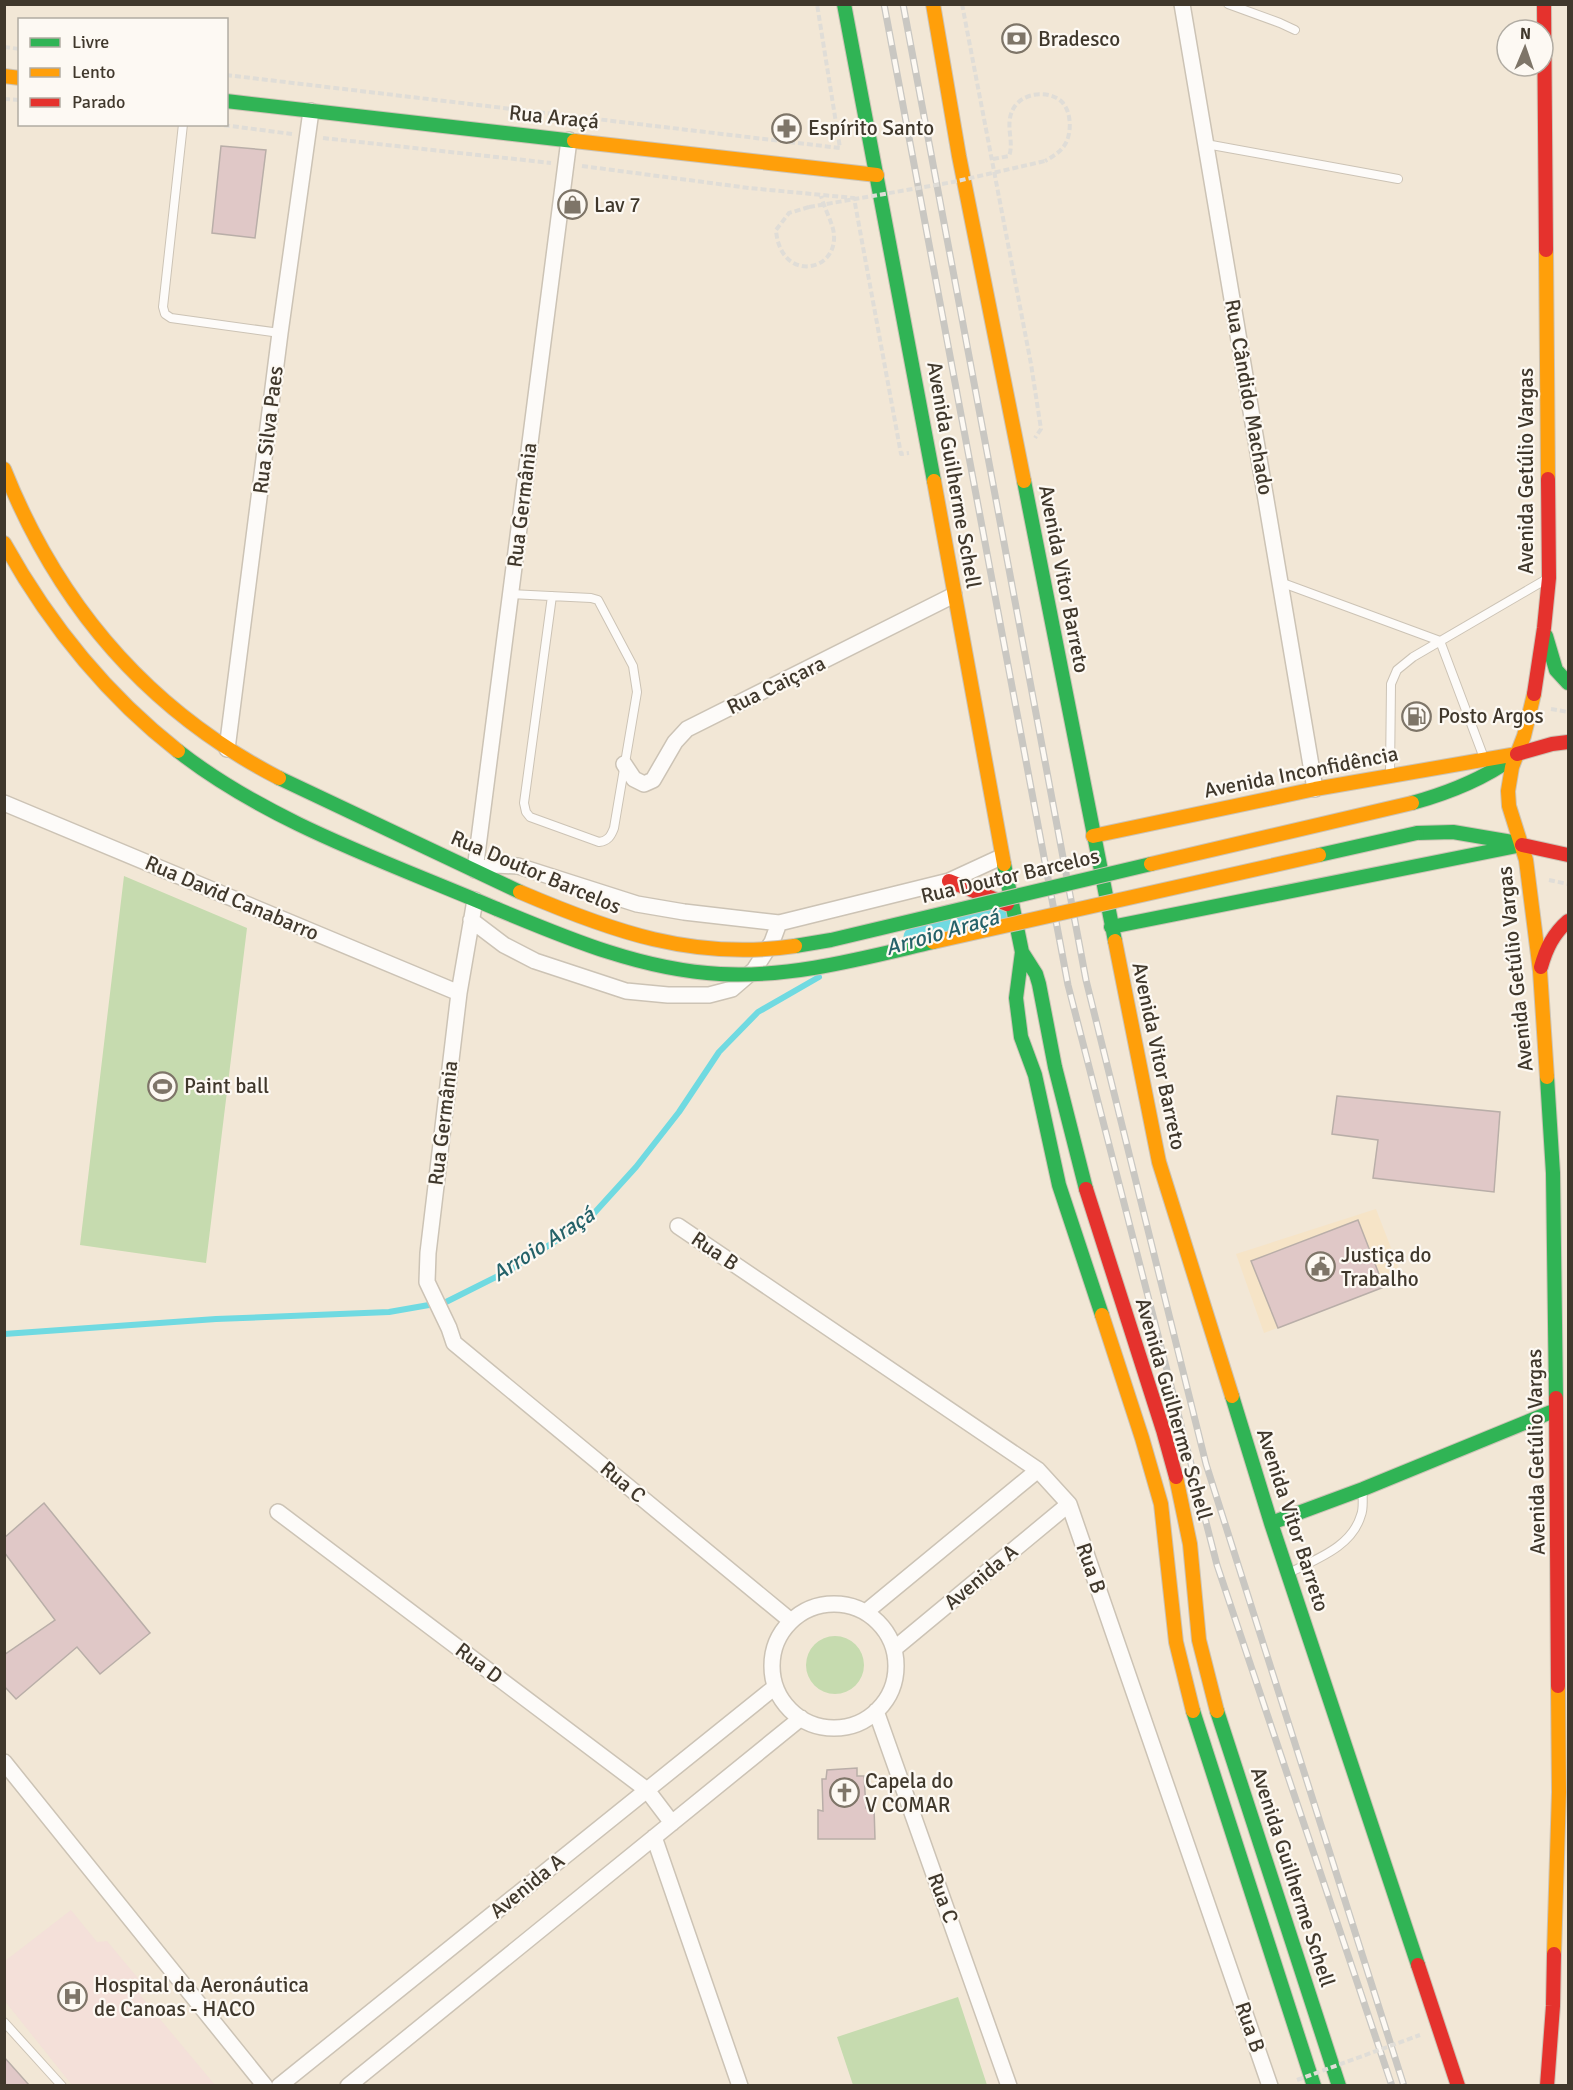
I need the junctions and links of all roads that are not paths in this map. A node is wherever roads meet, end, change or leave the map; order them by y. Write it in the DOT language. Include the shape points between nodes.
graph roads {
  1 [pos="844,4"];
  2 [pos="933,4"];
  3 [pos="1182,4"];
  4 [pos="1228,4"];
  5 [pos="1544,4"];
  6 [pos="1295,30"];
  7 [pos="228,101"];
  8 [pos="311,111"];
  9 [pos="183,126"];
  10 [pos="569,140"];
  11 [pos="1206,144"];
  12 [pos="877,175"];
  13 [pos="1398,179"];
  14 [pos="280,333"];
  15 [pos="4,469"];
  16 [pos="4,543"];
  17 [pos="1548,578"];
  18 [pos="1280,582"];
  19 [pos="510,594"];
  20 [pos="954,595"];
  21 [pos="552,596"];
  22 [pos="1544,628"];
  23 [pos="1440,641"];
  24 [pos="1569,683"];
  25 [pos="1569,742"];
  26 [pos="227,749"];
  27 [pos="1517,754"];
  28 [pos="1484,760"];
  29 [pos="624,764"];
  30 [pos="1390,776"];
  31 [pos="1316,789"];
  32 [pos="4,803"];
  33 [pos="1412,803"];
  34 [pos="1093,836"];
  35 [pos="1521,845"];
  36 [pos="1569,855"];
  37 [pos="1001,857"];
  38 [pos="475,870"];
  39 [pos="949,881"];
  40 [pos="475,900"];
  41 [pos="1011,906"];
  42 [pos="471,920"];
  43 [pos="1569,921"];
  44 [pos="779,923"];
  45 [pos="1111,927"];
  46 [pos="1022,952"];
  47 [pos="1540,972"];
  48 [pos="459,993"];
  49 [pos="678,1226"];
  50 [pos="454,1343"];
  51 [pos="1556,1410"];
  52 [pos="1038,1470"];
  53 [pos="1363,1489"];
  54 [pos="1069,1504"];
  55 [pos="278,1512"];
  56 [pos="1271,1523"];
  57 [pos="1288,1574"];
  58 [pos="867,1611"];
  59 [pos="791,1621"];
  60 [pos="894,1649"];
  61 [pos="775,1687"];
  62 [pos="876,1711"];
  63 [pos="801,1718"];
  64 [pos="4,1762"];
  65 [pos="647,1790"];
  66 [pos="672,1823"];
  67 [pos="654,1837"];
  68 [pos="4,2022"];
  69 [pos="62,2085"];
  70 [pos="265,2085"];
  71 [pos="279,2085"];
  72 [pos="348,2085"];
  73 [pos="741,2085"];
  74 [pos="1009,2085"];
  75 [pos="1270,2085"];
  76 [pos="1314,2085"];
  77 [pos="1339,2085"];
  78 [pos="1458,2085"];
  79 [pos="1547,2085"];
  1 -- 12 [label="main road, Avenida Guilherme Schell"];
  2 -- 34 [label="main road, Avenida Vitor Barreto" via="959,156"];
  3 -- 11 [label="street, Rua Cândido Machado"];
  4 -- 6 [label="lane"];
  5 -- 17 [label="main road, Avenida Getúlio Vargas"];
  7 -- 8 [label="main road, Rua Araçá"];
  8 -- 10 [label="main road, Rua Araçá"];
  8 -- 14 [label="street, Rua Silva Paes"];
  9 -- 14 [label="lane" via="165,314"];
  10 -- 12 [label="main road, Rua Araçá"];
  10 -- 19 [label="street, Rua Germânia"];
  11 -- 13 [label="lane"];
  11 -- 18 [label="street, Rua Cândido Machado"];
  12 -- 20 [label="main road, Avenida Guilherme Schell"];
  14 -- 26 [label="street, Rua Silva Paes"];
  15 -- 26 [label="main road, Rua Doutor Barcelos" via="31,530 84,616 160,696"];
  16 -- 40 [label="main road" via="32,592 102,683 181,753 280,814"];
  17 -- 22 [label="main road, Avenida Getúlio Vargas"];
  17 -- 23 [label="lane"];
  18 -- 23 [label="lane"];
  18 -- 31 [label="street, Rua Cândido Machado"];
  19 -- 21 [label="lane"];
  19 -- 38 [label="street, Rua Germânia"];
  20 -- 29 [label="street, Rua Caiçara" via="687,729 653,780 644,783 634,779"];
  20 -- 37 [label="main road, Avenida Guilherme Schell"];
  21 -- 29 [label="lane" via="598,600 633,666 637,692"];
  21 -- 29 [label="lane" via="524,803 526,812 530,817 604,842 614,828"];
  22 -- 24 [label="main road" via="1556,670"];
  22 -- 27 [label="main road, Avenida Getúlio Vargas" via="1528,723"];
  23 -- 28 [label="lane"];
  23 -- 30 [label="lane" via="1397,669 1391,684"];
  25 -- 27 [label="main road, Avenida Inconfidência"];
  26 -- 38 [label="main road, Rua Doutor Barcelos" via="288,783"];
  27 -- 28 [label="main road, Avenida Inconfidência"];
  27 -- 33 [label="main road, Avenida Inconfidência" via="1479,780"];
  27 -- 35 [label="main road, Avenida Getúlio Vargas" via="1509,779 1509,806"];
  28 -- 30 [label="main road, Avenida Inconfidência"];
  30 -- 31 [label="main road, Avenida Inconfidência"];
  31 -- 34 [label="main road, Avenida Inconfidência"];
  32 -- 48 [label="street, Rua David Canabarro"];
  33 -- 38 [label="main road, Rua Doutor Barcelos, bridge" via="831,940 773,950 714,951 623,933"];
  34 -- 45 [label="main road, Avenida Vitor Barreto"];
  35 -- 36 [label="main road"];
  35 -- 40 [label="main road, bridge" via="1458,832 1417,833 836,964 775,973 720,974 617,956"];
  35 -- 45 [label="main road"];
  35 -- 47 [label="main road, Avenida Getúlio Vargas"];
  37 -- 39 [label="street"];
  37 -- 41 [label="main road, Avenida Guilherme Schell"];
  38 -- 44 [label="street" via="495,865 518,866 637,904"];
  39 -- 41 [label="main road"];
  39 -- 44 [label="street"];
  40 -- 42 [label="street, Rua Germânia"];
  41 -- 46 [label="main road, Avenida Guilherme Schell"];
  42 -- 44 [label="street" via="504,945 535,961 626,991 668,995 709,995 732,989 754,970"];
  42 -- 48 [label="street, Rua Germânia"];
  43 -- 47 [label="main road" via="1550,941"];
  45 -- 56 [label="main road, Avenida Vitor Barreto" via="1159,1162"];
  46 -- 76 [label="main road, Avenida Guilherme Schell" via="1017,978 1021,1037 1035,1075 1059,1185 1161,1504 1176,1642 1193,1711"];
  46 -- 77 [label="main road, Avenida Guilherme Schell" via="1036,974 1083,1181 1181,1497 1190,1544 1199,1640 1216,1707"];
  47 -- 51 [label="main road, Avenida Getúlio Vargas" via="1553,1173"];
  48 -- 50 [label="street, Rua Germânia" via="427,1282"];
  49 -- 52 [label="street, Rua B"];
  50 -- 59 [label="street, Rua C"];
  51 -- 53 [label="main road"];
  51 -- 79 [label="main road, Avenida Getúlio Vargas" via="1559,1792"];
  52 -- 54 [label="street, Rua B"];
  52 -- 58 [label="street"];
  53 -- 56 [label="main road"];
  53 -- 57 [label="lane" via="1362,1513 1354,1532 1335,1549"];
  54 -- 60 [label="street, Avenida A"];
  54 -- 75 [label="street, Rua B"];
  55 -- 65 [label="street, Rua D"];
  56 -- 57 [label="main road, Avenida Vitor Barreto"];
  57 -- 78 [label="main road, Avenida Vitor Barreto"];
  58 -- 59 [label="street" via="839,1604 822,1605"];
  58 -- 60 [label="street" via="885,1631"];
  59 -- 61 [label="street" via="773,1652"];
  60 -- 62 [label="street" via="894,1682"];
  61 -- 63 [label="street" via="786,1705"];
  61 -- 65 [label="street, Avenida A"];
  62 -- 63 [label="street" via="860,1722 840,1727 820,1726"];
  62 -- 74 [label="street, Rua C"];
  63 -- 66 [label="street, Avenida A"];
  64 -- 70 [label="street"];
  65 -- 66 [label="street, Rua D"];
  65 -- 71 [label="street, Avenida A"];
  66 -- 67 [label="street, Avenida A"];
  67 -- 72 [label="street, Avenida A"];
  67 -- 73 [label="street"];
  68 -- 69 [label="lane"];
}
